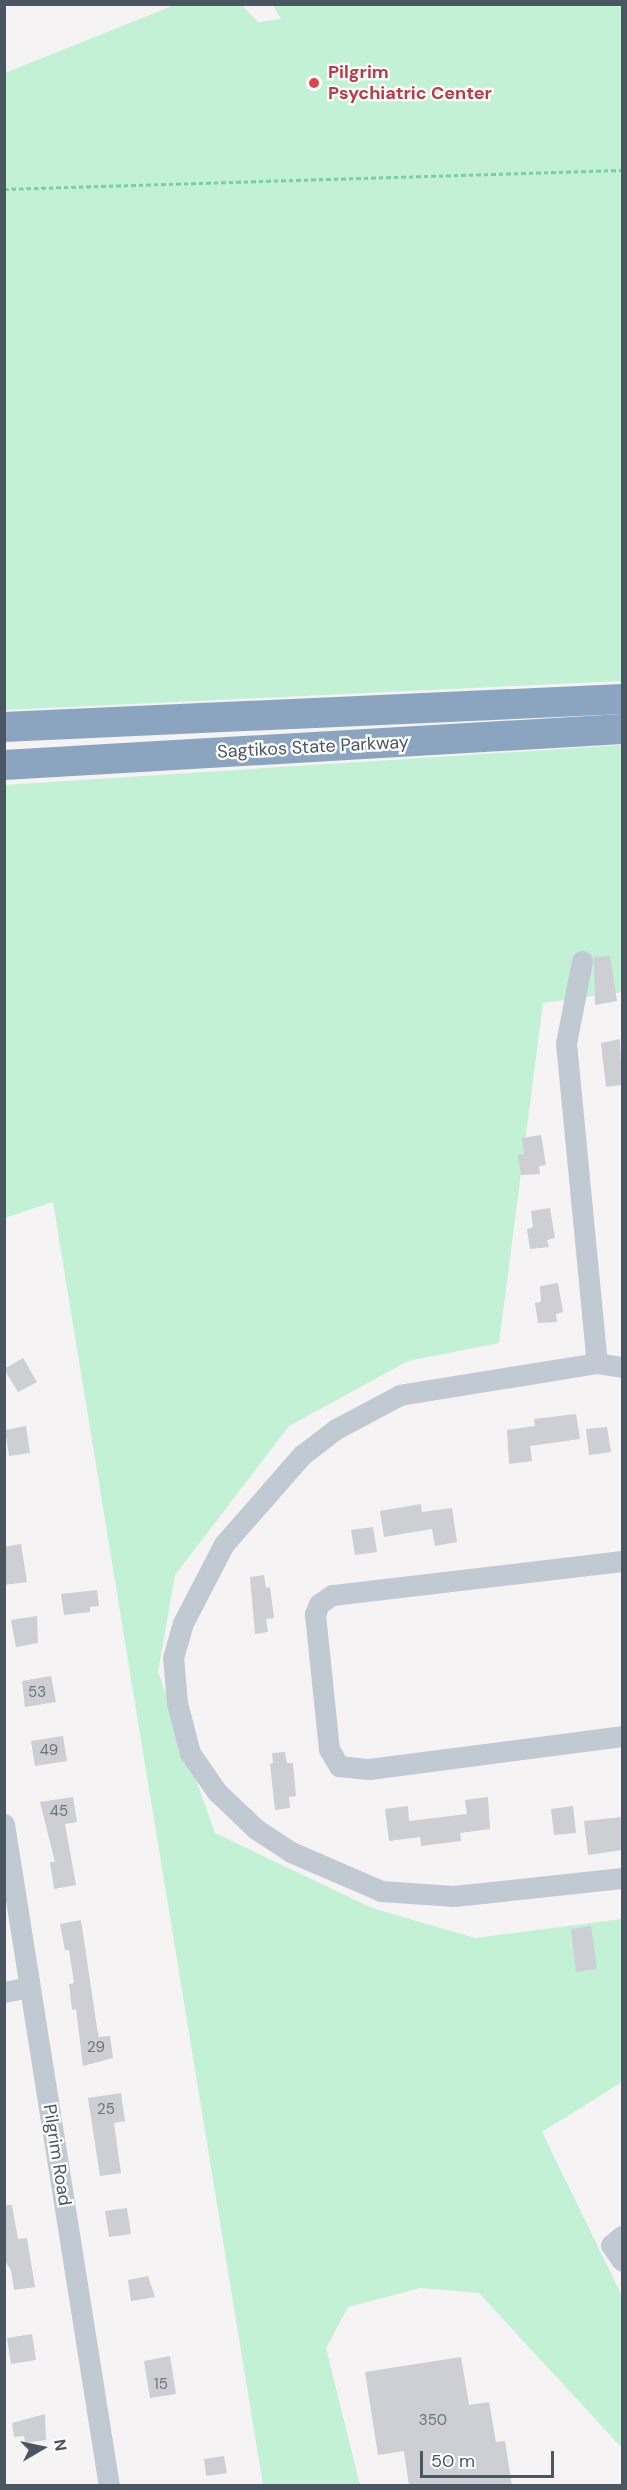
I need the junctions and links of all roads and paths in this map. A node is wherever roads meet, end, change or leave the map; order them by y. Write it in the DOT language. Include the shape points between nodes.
graph roads {
  1 [pos="622,170"];
  2 [pos="4,189"];
  3 [pos="622,699"];
  4 [pos="4,727"];
  5 [pos="622,729"];
  6 [pos="4,765"];
  7 [pos="582,961"];
  8 [pos="597,1363"];
  9 [pos="622,1367"];
  10 [pos="622,1561"];
  11 [pos="622,1736"];
  12 [pos="4,1824"];
  13 [pos="622,1878"];
  14 [pos="30,1987"];
  15 [pos="4,1992"];
  16 [pos="622,2236"];
  17 [pos="622,2261"];
  18 [pos="109,2486"];
  1 -- 2 [label="path"];
  3 -- 4 [label="highway, Sagtikos State Parkway"];
  5 -- 6 [label="highway, Sagtikos State Parkway"];
  7 -- 8 [label="street" via="566,1044"];
  8 -- 9 [label="street"];
  8 -- 13 [label="street" via="400,1395 336,1430 302,1455 224,1544 183,1623 173,1657 177,1703 190,1753 225,1799 256,1829 291,1852 381,1891 454,1896"];
  10 -- 11 [label="street" via="333,1595 319,1604 315,1614 329,1749 339,1766 369,1769"];
  12 -- 14 [label="street, Pilgrim Road"];
  14 -- 15 [label="street"];
  14 -- 18 [label="street, Pilgrim Road"];
  16 -- 17 [label="street" via="611,2245"];
}
